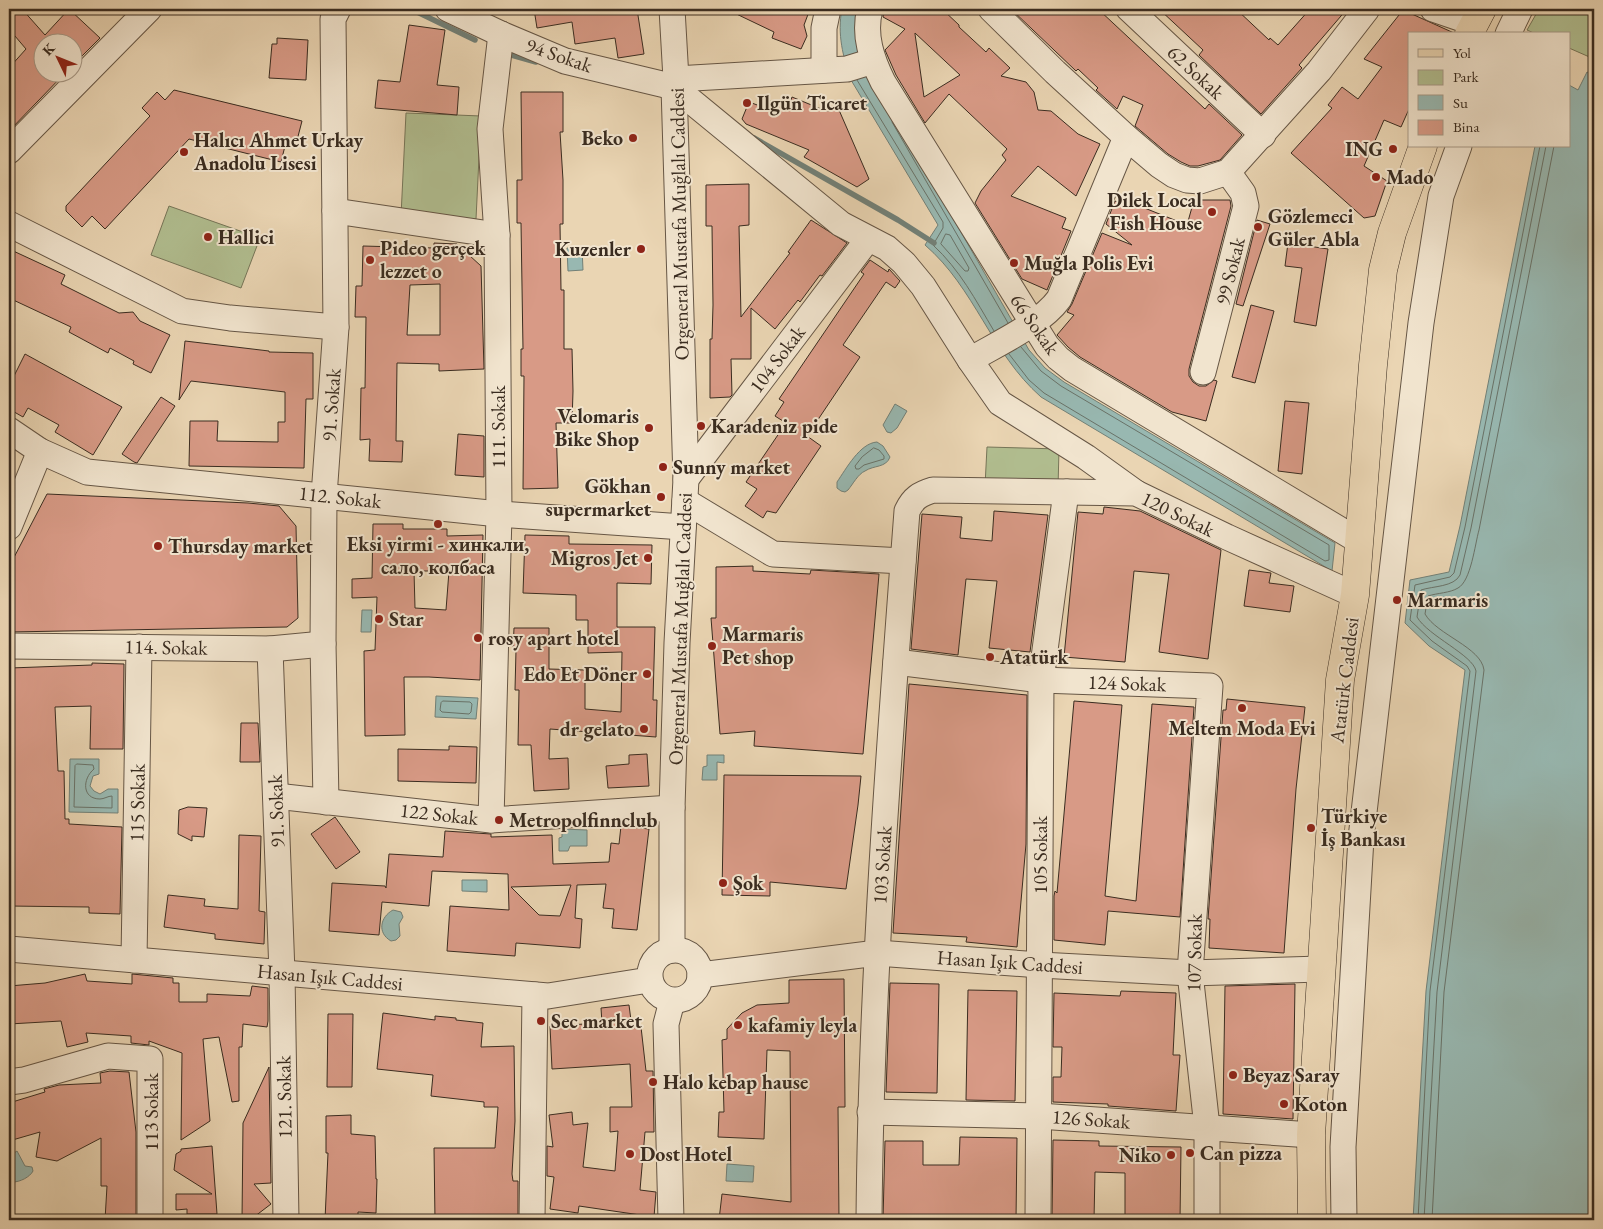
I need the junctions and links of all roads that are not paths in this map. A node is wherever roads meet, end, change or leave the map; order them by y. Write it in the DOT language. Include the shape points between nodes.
graph roads {
  1 [pos="149,9"];
  2 [pos="338,9"];
  3 [pos="448,9"];
  4 [pos="672,9"];
  5 [pos="828,9"];
  6 [pos="870,9"];
  7 [pos="991,9"];
  8 [pos="1129,9"];
  9 [pos="1367,9"];
  10 [pos="1433,9"];
  11 [pos="1520,9"];
  12 [pos="1475,22"];
  13 [pos="1509,32"];
  14 [pos="500,43"];
  15 [pos="852,66"];
  16 [pos="675,83"];
  17 [pos="1263,135"];
  18 [pos="1126,137"];
  19 [pos="1422,148"];
  20 [pos="1458,148"];
  21 [pos="9,151"];
  22 [pos="1228,172"];
  23 [pos="335,211"];
  24 [pos="9,224"];
  25 [pos="497,236"];
  26 [pos="868,239"];
  27 [pos="1027,326"];
  28 [pos="336,327"];
  29 [pos="970,360"];
  30 [pos="1203,372"];
  31 [pos="9,430"];
  32 [pos="40,452"];
  33 [pos="686,490"];
  34 [pos="1066,492"];
  35 [pos="1136,493"];
  36 [pos="324,496"];
  37 [pos="907,511"];
  38 [pos="499,514"];
  39 [pos="9,527"];
  40 [pos="683,528"];
  41 [pos="1359,541"];
  42 [pos="903,561"];
  43 [pos="1355,595"];
  44 [pos="323,644"];
  45 [pos="9,646"];
  46 [pos="139,647"];
  47 [pos="270,648"];
  48 [pos="896,662"];
  49 [pos="1040,680"];
  50 [pos="1210,686"];
  51 [pos="276,796"];
  52 [pos="326,802"];
  53 [pos="672,808"];
  54 [pos="491,820"];
  55 [pos="9,949"];
  56 [pos="672,950"];
  57 [pos="876,953"];
  58 [pos="134,960"];
  59 [pos="1040,964"];
  60 [pos="1321,969"];
  61 [pos="282,973"];
  62 [pos="1190,973"];
  63 [pos="700,975"];
  64 [pos="649,980"];
  65 [pos="535,995"];
  66 [pos="672,1000"];
  67 [pos="9,1082"];
  68 [pos="870,1112"];
  69 [pos="1039,1116"];
  70 [pos="1207,1127"];
  71 [pos="1311,1135"];
  72 [pos="150,1220"];
  73 [pos="286,1220"];
  74 [pos="532,1220"];
  75 [pos="671,1220"];
  76 [pos="869,1220"];
  77 [pos="1038,1220"];
  78 [pos="1207,1220"];
  79 [pos="1312,1220"];
  80 [pos="1344,1220"];
  1 -- 21 [label="street"];
  2 -- 23 [label="street, 91. Sokak" via="333,19"];
  3 -- 14 [label="street, 94 Sokak"];
  4 -- 16 [label="street, Orgeneral Mustafa Muğlalı Caddesi"];
  5 -- 15 [label="street" via="824,28"];
  6 -- 15 [label="street, 66 Sokak" via="868,40"];
  7 -- 18 [label="street"];
  8 -- 17 [label="street, 62 Sokak"];
  9 -- 17 [label="street"];
  10 -- 12 [label="street"];
  11 -- 13 [label="street"];
  14 -- 16 [label="street, 94 Sokak" via="565,61"];
  14 -- 25 [label="street, 111. Sokak" via="490,129"];
  15 -- 16 [label="street"];
  15 -- 27 [label="street, 66 Sokak" via="883,82"];
  16 -- 26 [label="street" via="841,224"];
  16 -- 33 [label="street, Orgeneral Mustafa Muğlalı Caddesi"];
  17 -- 22 [label="street"];
  18 -- 22 [label="street" via="1174,175 1187,180 1200,181"];
  18 -- 27 [label="street" via="1058,299 1051,310"];
  19 -- 41 [label="main road, Atatürk Caddesi" via="1392,233 1383,270 1372,365"];
  20 -- 80 [label="street" via="1441,196 1421,323 1361,838 1343,1147"];
  22 -- 30 [label="street, 99 Sokak" via="1243,193 1246,206"];
  23 -- 25 [label="street"];
  23 -- 28 [label="street, 91. Sokak"];
  24 -- 28 [label="street" via="182,311"];
  25 -- 38 [label="street, 111. Sokak"];
  26 -- 29 [label="street" via="887,248 904,263 923,286"];
  26 -- 33 [label="street, 104 Sokak"];
  27 -- 29 [label="street"];
  27 -- 41 [label="street, 66 Sokak" via="1072,369"];
  28 -- 36 [label="street, 91. Sokak"];
  29 -- 35 [label="street" via="1000,403"];
  31 -- 32 [label="street, 112. Sokak"];
  32 -- 36 [label="street, 112. Sokak" via="87,472"];
  32 -- 39 [label="street"];
  33 -- 40 [label="street, Orgeneral Mustafa Muğlalı Caddesi"];
  33 -- 42 [label="street" via="773,554"];
  34 -- 35 [label="street, 120 Sokak"];
  34 -- 37 [label="street, 120 Sokak" via="933,490 912,500"];
  34 -- 49 [label="street, 105 Sokak"];
  35 -- 43 [label="street, 120 Sokak"];
  36 -- 38 [label="street, 112. Sokak"];
  36 -- 44 [label="street, 91. Sokak"];
  37 -- 42 [label="street, 103 Sokak"];
  38 -- 40 [label="street, 112. Sokak"];
  38 -- 54 [label="street, 111. Sokak"];
  40 -- 53 [label="street, Orgeneral Mustafa Muğlalı Caddesi"];
  41 -- 43 [label="main road, Atatürk Caddesi"];
  42 -- 48 [label="street, 103 Sokak"];
  43 -- 60 [label="main road, Atatürk Caddesi" via="1340,680"];
  44 -- 47 [label="street, 114. Sokak"];
  44 -- 52 [label="street, 91. Sokak"];
  45 -- 46 [label="street, 114. Sokak"];
  46 -- 47 [label="street, 114. Sokak"];
  46 -- 58 [label="street, 115 Sokak"];
  47 -- 51 [label="street, 91. Sokak"];
  48 -- 49 [label="street, 124 Sokak"];
  48 -- 57 [label="street, 103 Sokak"];
  49 -- 50 [label="street, 124 Sokak"];
  49 -- 59 [label="street, 105 Sokak"];
  50 -- 62 [label="street, 107 Sokak"];
  51 -- 52 [label="street, 122 Sokak"];
  51 -- 61 [label="street, 91. Sokak"];
  52 -- 54 [label="street, 122 Sokak"];
  53 -- 54 [label="street, 122 Sokak"];
  53 -- 56 [label="street, Orgeneral Mustafa Muğlalı Caddesi"];
  55 -- 58 [label="street, Hasan Işık Caddesi"];
  56 -- 63 [label="street" via="680,950 695,959"];
  56 -- 64 [label="street" via="664,952 652,963"];
  57 -- 59 [label="street, Hasan Işık Caddesi"];
  57 -- 63 [label="street, Hasan Işık Caddesi"];
  57 -- 68 [label="street, 103 Sokak"];
  58 -- 61 [label="street, Hasan Işık Caddesi"];
  59 -- 62 [label="street, Hasan Işık Caddesi"];
  59 -- 69 [label="street, 105 Sokak"];
  60 -- 62 [label="street, Hasan Işık Caddesi"];
  60 -- 71 [label="main road, Atatürk Caddesi"];
  61 -- 65 [label="street, Hasan Işık Caddesi"];
  61 -- 73 [label="street, 121. Sokak"];
  62 -- 70 [label="street, 107 Sokak"];
  63 -- 66 [label="street" via="699,984 688,997"];
  64 -- 65 [label="street, Hasan Işık Caddesi" via="548,996"];
  64 -- 66 [label="street" via="657,994"];
  65 -- 74 [label="street"];
  66 -- 75 [label="street" via="666,1024"];
  67 -- 72 [label="street, 113 Sokak" via="108,1056 150,1059"];
  68 -- 69 [label="street, 126 Sokak"];
  68 -- 76 [label="street, 103 Sokak"];
  69 -- 70 [label="street, 126 Sokak"];
  69 -- 77 [label="street, 105 Sokak"];
  70 -- 71 [label="street, 126 Sokak"];
  70 -- 78 [label="street, 107 Sokak"];
  71 -- 79 [label="main road, Atatürk Caddesi"];
}
